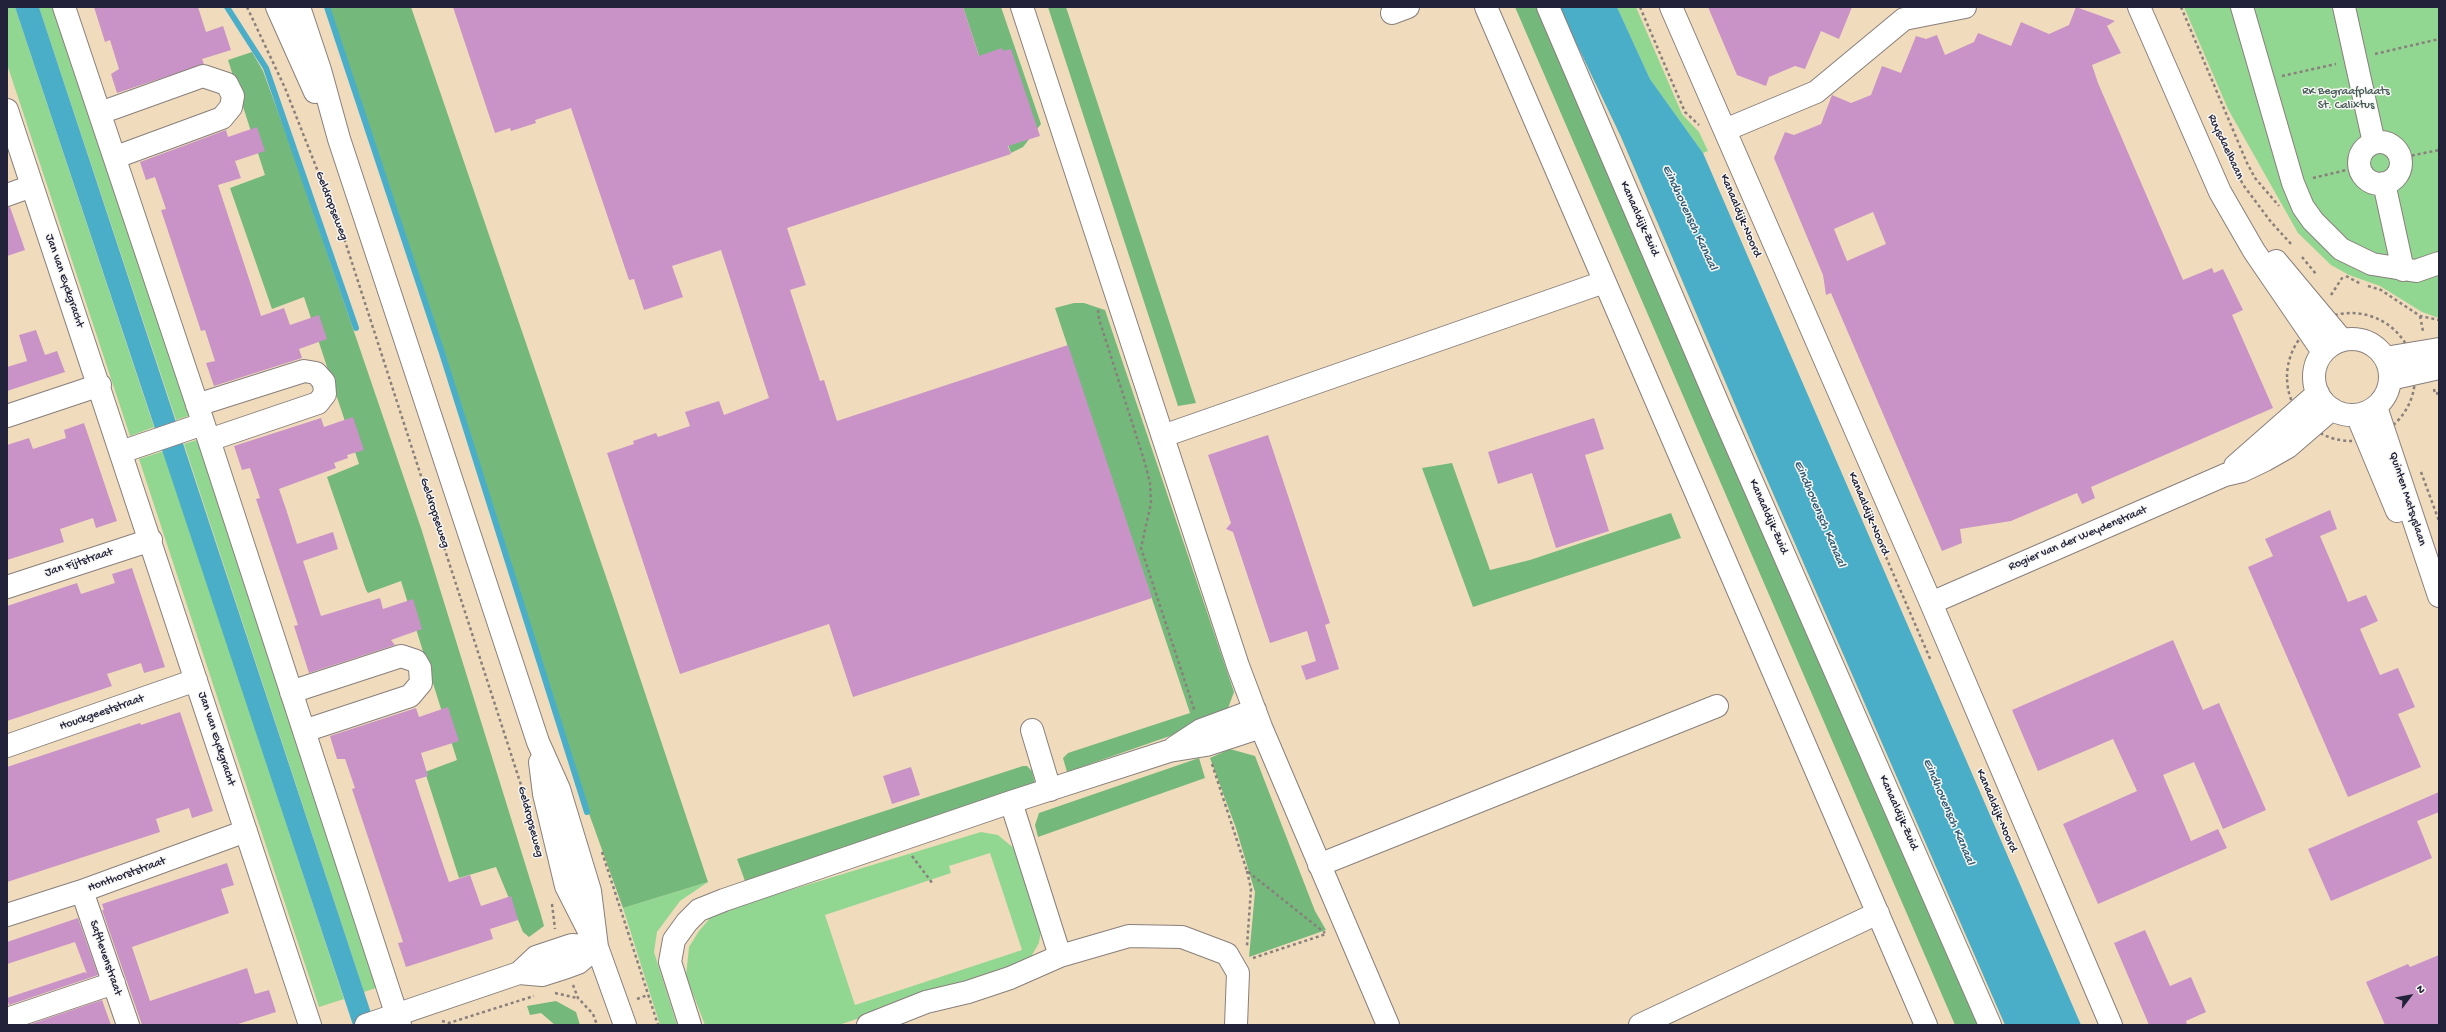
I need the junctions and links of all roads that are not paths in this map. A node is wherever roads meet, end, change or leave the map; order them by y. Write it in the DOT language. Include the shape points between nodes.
graph roads {
  1 [pos="64,7"];
  2 [pos="276,7"];
  3 [pos="299,7"];
  4 [pos="1022,7"];
  5 [pos="1486,7"];
  6 [pos="1548,7"];
  7 [pos="1671,7"];
  8 [pos="1965,7"];
  9 [pos="2139,7"];
  10 [pos="2242,7"];
  11 [pos="2344,7"];
  12 [pos="7,110"];
  13 [pos="100,113"];
  14 [pos="1725,130"];
  15 [pos="339,139"];
  16 [pos="2374,142"];
  17 [pos="116,157"];
  18 [pos="2384,183"];
  19 [pos="32,186"];
  20 [pos="7,195"];
  21 [pos="2233,214"];
  22 [pos="2439,264"];
  23 [pos="2403,270"];
  24 [pos="1604,282"];
  25 [pos="2342,340"];
  26 [pos="2439,350"];
  27 [pos="2323,352"];
  28 [pos="2439,368"];
  29 [pos="2387,369"];
  30 [pos="100,385"];
  31 [pos="2325,401"];
  32 [pos="2366,411"];
  33 [pos="7,416"];
  34 [pos="201,424"];
  35 [pos="1163,436"];
  36 [pos="128,450"];
  37 [pos="151,540"];
  38 [pos="7,587"];
  39 [pos="2438,592"];
  40 [pos="1931,603"];
  41 [pos="196,680"];
  42 [pos="291,692"];
  43 [pos="1718,706"];
  44 [pos="1258,718"];
  45 [pos="1032,730"];
  46 [pos="304,731"];
  47 [pos="7,746"];
  48 [pos="1050,790"];
  49 [pos="1010,802"];
  50 [pos="246,831"];
  51 [pos="1319,865"];
  52 [pos="82,891"];
  53 [pos="1878,913"];
  54 [pos="7,914"];
  55 [pos="596,947"];
  56 [pos="1060,956"];
  57 [pos="114,983"];
  58 [pos="7,1019"];
  59 [pos="390,1019"];
  60 [pos="128,1025"];
  61 [pos="310,1025"];
  62 [pos="625,1025"];
  63 [pos="690,1025"];
  64 [pos="868,1025"];
  65 [pos="1236,1025"];
  66 [pos="1388,1025"];
  67 [pos="1640,1025"];
  68 [pos="1926,1025"];
  69 [pos="1990,1025"];
  70 [pos="2111,1025"];
  1 -- 13 [label="street"];
  2 -- 15 [label="street, Geldropseweg"];
  3 -- 15 [label="street, Geldropseweg"];
  4 -- 35 [label="street"];
  5 -- 24 [label="street"];
  6 -- 69 [label="street, Kanaaldijk-Zuid"];
  7 -- 14 [label="street, Kanaaldijk-Noord"];
  8 -- 14 [label="street" via="1904,19 1816,92"];
  9 -- 21 [label="street, Ruysdaelbaan" via="2213,179"];
  10 -- 23 [label="street" via="2293,183 2303,207 2313,221 2341,248 2372,264"];
  11 -- 16 [label="street"];
  12 -- 19 [label="street, Jan van Eyckgracht"];
  13 -- 17 [label="street"];
  13 -- 17 [label="street" via="203,76 227,84 233,96 231,107 222,118"];
  14 -- 40 [label="street, Kanaaldijk-Noord"];
  15 -- 55 [label="street, Geldropseweg" via="538,742 544,794 566,886"];
  16 -- 18 [label="street" via="2364,150 2359,167 2371,182"];
  16 -- 18 [label="street" via="2387,143 2400,158 2395,176"];
  17 -- 34 [label="street"];
  18 -- 23 [label="street"];
  19 -- 20 [label="street"];
  19 -- 30 [label="street, Jan van Eyckgracht"];
  21 -- 25 [label="street, Ruysdaelbaan"];
  21 -- 27 [label="street, Ruysdaelbaan" via="2254,251"];
  22 -- 23 [label="street" via="2416,271"];
  24 -- 35 [label="street"];
  24 -- 53 [label="street"];
  25 -- 27 [label="street"];
  25 -- 29 [label="street" via="2355,339 2367,342 2377,349"];
  26 -- 29 [label="street"];
  27 -- 31 [label="street" via="2316,365 2314,379"];
  28 -- 29 [label="street"];
  29 -- 32 [label="street" via="2386,394"];
  30 -- 33 [label="street"];
  30 -- 36 [label="street, Jan van Eyckgracht"];
  31 -- 32 [label="street" via="2344,414"];
  31 -- 40 [label="street, Rogier van der Weydenstraat" via="2288,447 2242,471 2225,475"];
  32 -- 39 [label="street, Quinten Matsyslaan"];
  34 -- 36 [label="street"];
  34 -- 42 [label="street"];
  35 -- 44 [label="street"];
  36 -- 37 [label="street, Jan van Eyckgracht"];
  37 -- 38 [label="street, Jan Fijtstraat"];
  37 -- 41 [label="street, Jan van Eyckgracht"];
  40 -- 70 [label="street, Kanaaldijk-Noord"];
  41 -- 47 [label="street, Houckgeeststraat"];
  41 -- 50 [label="street, Jan van Eyckgracht"];
  42 -- 46 [label="street"];
  42 -- 46 [label="street" via="401,656 416,661 420,668 421,683 410,696"];
  43 -- 51 [label="street"];
  44 -- 48 [label="street" via="1169,751"];
  44 -- 51 [label="street"];
  45 -- 48 [label="street"];
  46 -- 59 [label="street"];
  48 -- 49 [label="street"];
  49 -- 56 [label="street"];
  49 -- 63 [label="street" via="699,910 674,940 670,962"];
  50 -- 52 [label="street, Honthorststraat"];
  50 -- 61 [label="street, Jan van Eyckgracht"];
  51 -- 66 [label="street"];
  52 -- 54 [label="street, Honthorststraat"];
  52 -- 57 [label="street, Saftlevenstraat"];
  53 -- 67 [label="street"];
  53 -- 68 [label="street"];
  55 -- 59 [label="street" via="578,963 564,958 542,975 520,973"];
  55 -- 62 [label="street, Geldropseweg"];
  56 -- 64 [label="street" via="1010,978 926,1002"];
  56 -- 65 [label="street" via="1129,936 1182,937 1227,954 1238,973"];
  57 -- 58 [label="street"];
  57 -- 60 [label="street, Saftlevenstraat"];
}
